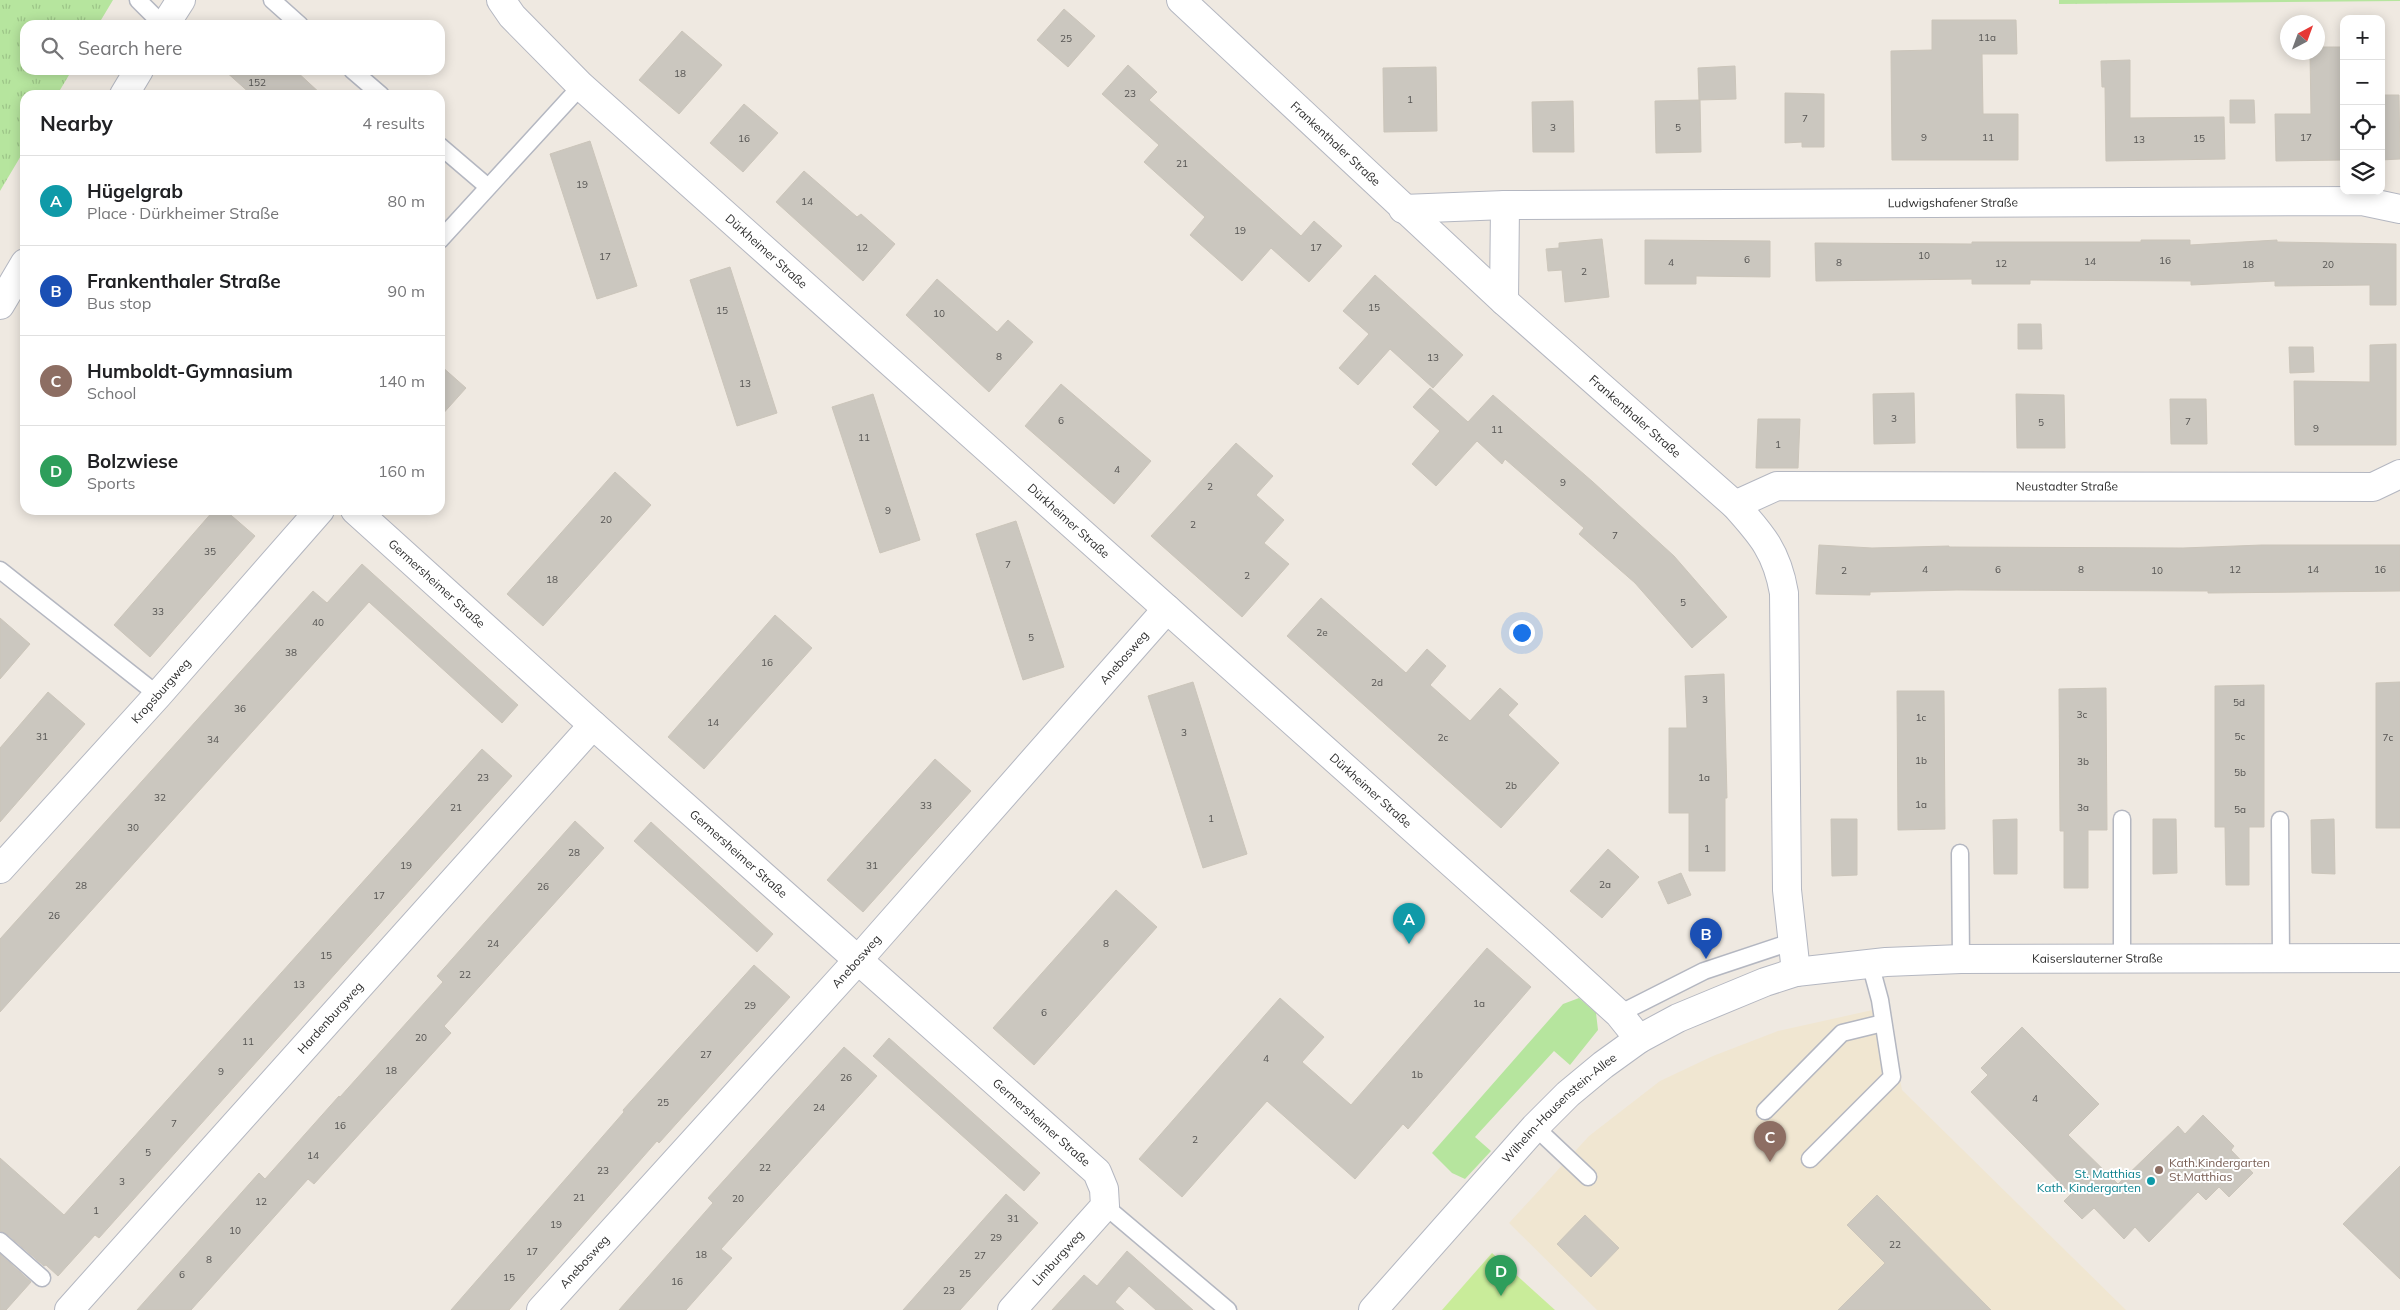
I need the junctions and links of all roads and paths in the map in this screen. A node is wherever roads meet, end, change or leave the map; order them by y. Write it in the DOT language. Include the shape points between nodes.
graph roads {
  1 [pos="138,0"];
  2 [pos="181,0"];
  3 [pos="272,0"];
  4 [pos="501,0"];
  5 [pos="1181,0"];
  6 [pos="159,20"];
  7 [pos="167,20"];
  8 [pos="294,20"];
  9 [pos="136,75"];
  10 [pos="358,75"];
  11 [pos="581,86"];
  12 [pos="127,90"];
  13 [pos="375,90"];
  14 [pos="445,150"];
  15 [pos="488,188"];
  16 [pos="1505,205"];
  17 [pos="1403,209"];
  18 [pos="2400,209"];
  19 [pos="445,235"];
  20 [pos="20,271"];
  21 [pos="1504,301"];
  22 [pos="0,305"];
  23 [pos="2400,474"];
  24 [pos="1735,505"];
  25 [pos="316,515"];
  26 [pos="361,515"];
  27 [pos="0,570"];
  28 [pos="1167,609"];
  29 [pos="158,695"];
  30 [pos="592,725"];
  31 [pos="2122,819"];
  32 [pos="2280,820"];
  33 [pos="1960,852"];
  34 [pos="0,869"];
  35 [pos="1791,942"];
  36 [pos="2400,958"];
  37 [pos="1961,959"];
  38 [pos="2122,959"];
  39 [pos="2281,959"];
  40 [pos="858,960"];
  41 [pos="1870,963"];
  42 [pos="1796,972"];
  43 [pos="1618,1014"];
  44 [pos="1883,1024"];
  45 [pos="1639,1039"];
  46 [pos="1765,1111"];
  47 [pos="1535,1127"];
  48 [pos="1810,1159"];
  49 [pos="1588,1177"];
  50 [pos="1105,1206"];
  51 [pos="0,1241"];
  52 [pos="42,1278"];
  53 [pos="69,1310"];
  54 [pos="541,1310"];
  55 [pos="1012,1310"];
  56 [pos="1228,1310"];
  57 [pos="1373,1310"];
  1 -- 6 [label="lane"];
  2 -- 7 [label="street"];
  3 -- 8 [label="lane"];
  4 -- 11 [label="street, Dürkheimer Straße" via="512,16"];
  5 -- 17 [label="street, Frankenthaler Straße"];
  9 -- 12 [label="street"];
  10 -- 13 [label="lane"];
  11 -- 15 [label="lane"];
  11 -- 28 [label="street, Dürkheimer Straße"];
  14 -- 15 [label="lane"];
  15 -- 19 [label="lane"];
  16 -- 17 [label="street, Ludwigshafener Straße"];
  16 -- 18 [label="street, Ludwigshafener Straße" via="2362,201"];
  16 -- 21 [label="street"];
  17 -- 21 [label="street, Frankenthaler Straße"];
  20 -- 22 [label="street"];
  21 -- 24 [label="street, Frankenthaler Straße"];
  23 -- 24 [label="street, Neustadter Straße" via="2373,487 1777,486"];
  24 -- 35 [label="street, Frankenthaler Straße" via="1772,551 1784,593 1787,890"];
  25 -- 29 [label="street, Kropsburgweg"];
  26 -- 30 [label="street, Germersheimer Straße"];
  27 -- 29 [label="lane"];
  28 -- 40 [label="street, Anebosweg"];
  28 -- 43 [label="street, Dürkheimer Straße"];
  29 -- 34 [label="street, Kropsburgweg"];
  30 -- 40 [label="street, Germersheimer Straße"];
  30 -- 53 [label="street, Hardenburgweg"];
  31 -- 38 [label="lane"];
  32 -- 39 [label="lane"];
  33 -- 37 [label="lane"];
  35 -- 42 [label="street, Frankenthaler Straße"];
  35 -- 43 [label="lane" via="1704,971"];
  36 -- 39 [label="street, Kaiserslauterner Straße"];
  37 -- 38 [label="street, Kaiserslauterner Straße"];
  37 -- 41 [label="street, Kaiserslauterner Straße"];
  38 -- 39 [label="street, Kaiserslauterner Straße"];
  40 -- 50 [label="street, Germersheimer Straße" via="1097,1172 1104,1189"];
  40 -- 54 [label="street, Anebosweg"];
  41 -- 42 [label="street, Kaiserslauterner Straße"];
  41 -- 44 [label="lane"];
  42 -- 45 [label="street, Wilhelm-Hausenstein-Allee" via="1714,1002"];
  43 -- 45 [label="street, Dürkheimer Straße"];
  44 -- 46 [label="lane" via="1842,1033"];
  44 -- 48 [label="lane" via="1892,1077"];
  45 -- 47 [label="street, Wilhelm-Hausenstein-Allee" via="1582,1083"];
  47 -- 49 [label="lane"];
  47 -- 57 [label="street, Wilhelm-Hausenstein-Allee"];
  50 -- 55 [label="street, Limburgweg"];
  50 -- 56 [label="lane"];
  51 -- 52 [label="lane"];
}
